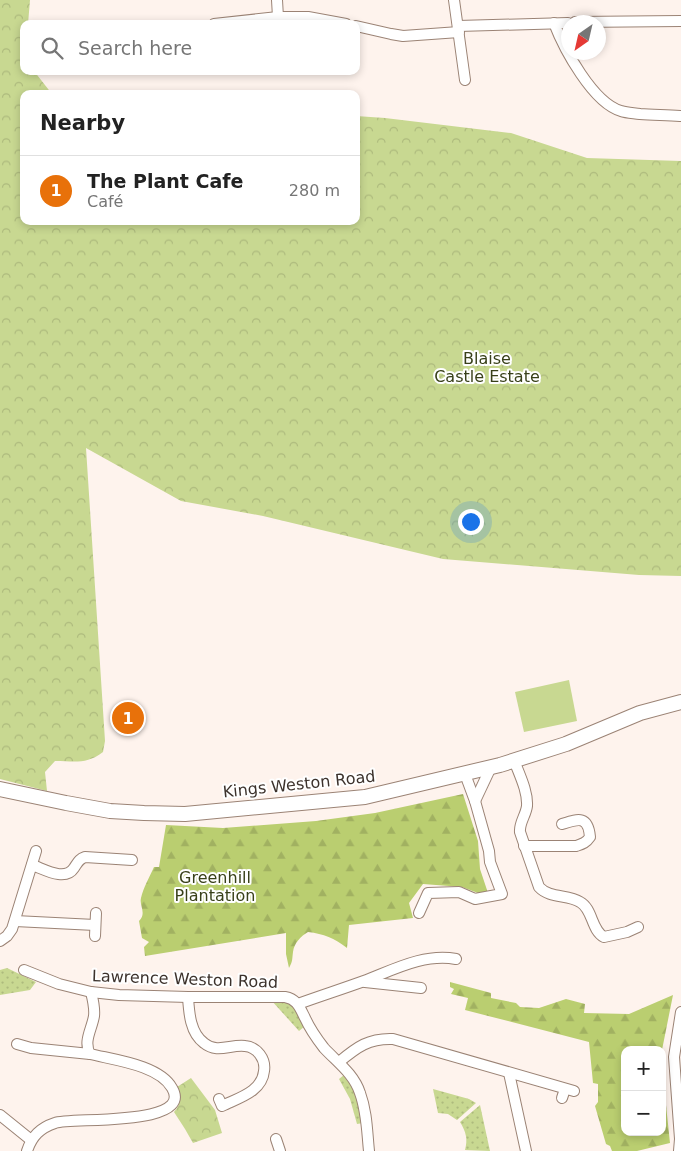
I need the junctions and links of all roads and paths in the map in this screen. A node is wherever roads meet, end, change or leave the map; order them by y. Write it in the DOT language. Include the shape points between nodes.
graph roads {
  1 [pos="277,0"];
  2 [pos="454,0"];
  3 [pos="278,17"];
  4 [pos="251,20"];
  5 [pos="324,20"];
  6 [pos="681,21"];
  7 [pos="606,22"];
  8 [pos="554,23"];
  9 [pos="561,23"];
  10 [pos="360,27"];
  11 [pos="458,29"];
  12 [pos="465,80"];
  13 [pos="658,103"];
  14 [pos="657,115"];
  15 [pos="680,116"];
  16 [pos="681,702"];
  17 [pos="514,760"];
  18 [pos="491,768"];
  19 [pos="465,774"];
  20 [pos="0,789"];
  21 [pos="475,801"];
  22 [pos="562,824"];
  23 [pos="524,846"];
  24 [pos="36,851"];
  25 [pos="132,860"];
  26 [pos="32,865"];
  27 [pos="96,913"];
  28 [pos="419,913"];
  29 [pos="15,921"];
  30 [pos="638,928"];
  31 [pos="0,942"];
  32 [pos="456,959"];
  33 [pos="24,970"];
  34 [pos="362,982"];
  35 [pos="421,988"];
  36 [pos="91,992"];
  37 [pos="188,997"];
  38 [pos="298,1004"];
  39 [pos="681,1012"];
  40 [pos="17,1044"];
  41 [pos="90,1054"];
  42 [pos="339,1062"];
  43 [pos="509,1073"];
  44 [pos="567,1093"];
  45 [pos="218,1099"];
  46 [pos="0,1115"];
  47 [pos="276,1139"];
  48 [pos="31,1140"];
  49 [pos="680,1140"];
  50 [pos="27,1151"];
  51 [pos="280,1151"];
  52 [pos="369,1151"];
  53 [pos="526,1151"];
  54 [pos="679,1151"];
  1 -- 3 [label="street"];
  2 -- 11 [label="street"];
  3 -- 4 [label="street"];
  3 -- 5 [label="street"];
  6 -- 7 [label="street"];
  8 -- 9 [label="street"];
  8 -- 11 [label="street"];
  8 -- 14 [label="street" via="584,77 606,104 623,112"];
  10 -- 11 [label="street" via="403,36"];
  11 -- 12 [label="street"];
  13 -- 14 [label="street"];
  14 -- 15 [label="street"];
  16 -- 17 [label="main road, Kings Weston Road" via="640,713 566,744"];
  17 -- 18 [label="main road, Kings Weston Road"];
  17 -- 23 [label="street" via="527,800 519,829"];
  18 -- 19 [label="main road, Kings Weston Road"];
  18 -- 21 [label="street"];
  19 -- 20 [label="main road, Kings Weston Road" via="365,797 185,814 110,810"];
  19 -- 21 [label="street"];
  21 -- 28 [label="street" via="490,862 502,894 475,899 460,892 428,893"];
  22 -- 23 [label="street" via="578,819 584,821 588,824 590,837 576,846"];
  23 -- 30 [label="street" via="542,890 583,904 601,936 628,936"];
  24 -- 26 [label="street"];
  25 -- 26 [label="street" via="96,853 82,858 66,874"];
  26 -- 29 [label="street"];
  27 -- 29 [label="street" via="95,931"];
  29 -- 31 [label="street" via="9,934"];
  32 -- 34 [label="street" via="423,960"];
  33 -- 36 [label="street, Lawrence Weston Road"];
  34 -- 35 [label="street"];
  34 -- 38 [label="street" via="310,995"];
  36 -- 37 [label="street, Lawrence Weston Road"];
  36 -- 41 [label="street" via="94,1018 87,1043"];
  37 -- 38 [label="street, Lawrence Weston Road" via="285,997"];
  37 -- 45 [label="street" via="191,1021 204,1043 216,1048 247,1046 258,1052 264,1062 264,1075 253,1091 222,1106"];
  38 -- 42 [label="street, Lawrence Weston Road" via="319,1040"];
  39 -- 49 [label="street" via="674,1057"];
  40 -- 41 [label="street" via="28,1042"];
  41 -- 48 [label="street" via="154,1072 172,1088 173,1103 169,1108 146,1116 61,1121 41,1129"];
  42 -- 43 [label="street" via="359,1046 384,1038"];
  42 -- 52 [label="street, Lawrence Weston Road" via="360,1093 366,1114"];
  43 -- 44 [label="street"];
  43 -- 53 [label="street"];
  46 -- 48 [label="street"];
  47 -- 51 [label="street"];
  48 -- 50 [label="street"];
  49 -- 54 [label="street"];
}
